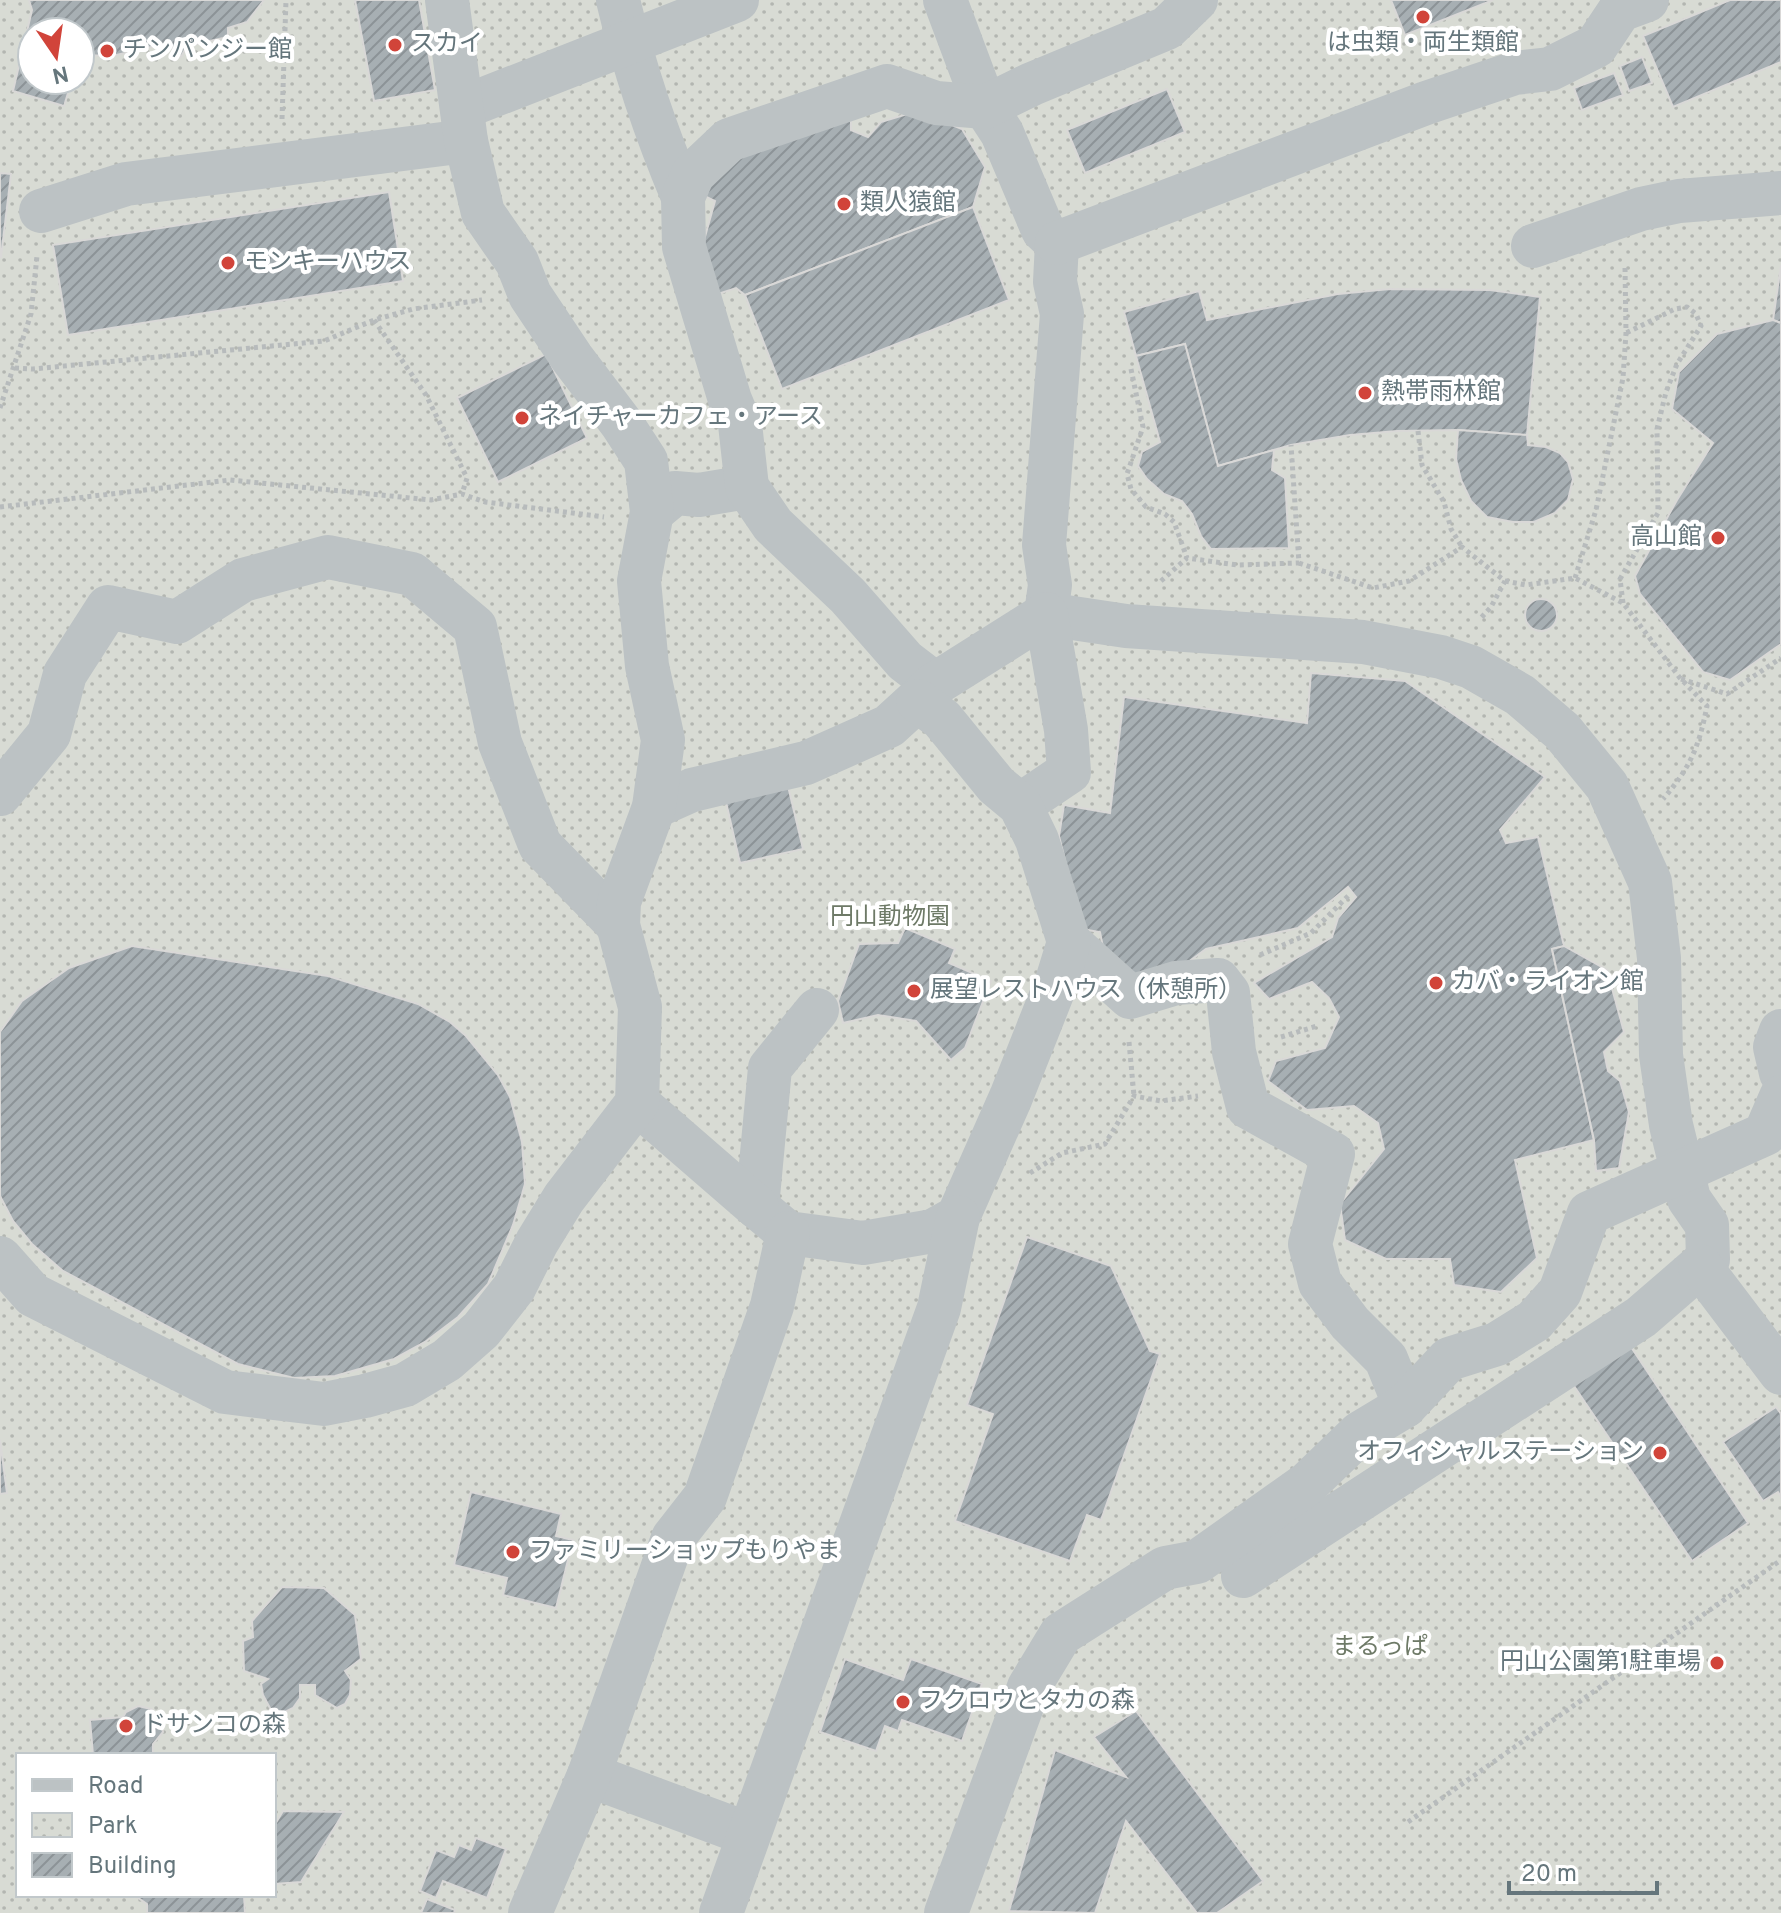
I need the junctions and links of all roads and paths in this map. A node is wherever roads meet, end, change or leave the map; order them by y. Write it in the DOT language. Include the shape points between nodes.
graph roads {
  1 [pos="286,0"];
  2 [pos="447,0"];
  3 [pos="618,0"];
  4 [pos="737,0"];
  5 [pos="945,0"];
  6 [pos="1196,0"];
  7 [pos="1626,3"];
  8 [pos="628,42"];
  9 [pos="985,107"];
  10 [pos="465,124"];
  11 [pos="286,163"];
  12 [pos="688,185"];
  13 [pos="1781,193"];
  14 [pos="1641,209"];
  15 [pos="41,211"];
  16 [pos="1057,243"];
  17 [pos="1533,246"];
  18 [pos="530,295"];
  19 [pos="374,320"];
  20 [pos="1626,333"];
  21 [pos="15,368"];
  22 [pos="1131,369"];
  23 [pos="0,408"];
  24 [pos="1418,431"];
  25 [pos="1291,445"];
  26 [pos="747,487"];
  27 [pos="462,494"];
  28 [pos="0,507"];
  29 [pos="652,512"];
  30 [pos="1462,547"];
  31 [pos="1187,558"];
  32 [pos="1299,563"];
  33 [pos="1575,578"];
  34 [pos="1505,581"];
  35 [pos="1623,603"];
  36 [pos="1046,614"];
  37 [pos="1126,626"];
  38 [pos="1441,657"];
  39 [pos="1781,658"];
  40 [pos="1680,678"];
  41 [pos="927,692"];
  42 [pos="0,794"];
  43 [pos="1020,805"];
  44 [pos="654,807"];
  45 [pos="1625,824"];
  46 [pos="1350,894"];
  47 [pos="618,925"];
  48 [pos="1069,942"];
  49 [pos="1218,980"];
  50 [pos="817,1010"];
  51 [pos="1781,1031"];
  52 [pos="1781,1073"];
  53 [pos="1781,1097"];
  54 [pos="637,1103"];
  55 [pos="1248,1107"];
  56 [pos="1681,1170"];
  57 [pos="1029,1174"];
  58 [pos="958,1217"];
  59 [pos="772,1220"];
  60 [pos="0,1258"];
  61 [pos="1700,1266"];
  62 [pos="1781,1373"];
  63 [pos="1405,1406"];
  64 [pos="1781,1560"];
  65 [pos="1243,1576"];
  66 [pos="589,1775"];
  67 [pos="1408,1822"];
  68 [pos="748,1834"];
  69 [pos="530,1913"];
  70 [pos="721,1913"];
  71 [pos="946,1913"];
  1 -- 11 [label="path" via="281,143"];
  2 -- 10 [label="street"];
  3 -- 8 [label="street"];
  4 -- 8 [label="street"];
  5 -- 9 [label="street"];
  6 -- 9 [label="street" via="1167,28"];
  7 -- 16 [label="street" via="1596,46 1550,69 1515,73 1426,103"];
  8 -- 10 [label="street"];
  8 -- 12 [label="street" via="665,153"];
  9 -- 12 [label="street" via="936,103 887,86 729,140"];
  9 -- 16 [label="street" via="1002,133 1043,230"];
  10 -- 11 [label="street"];
  10 -- 18 [label="street" via="483,213 517,262"];
  11 -- 15 [label="street" via="126,184"];
  12 -- 26 [label="street" via="684,247 740,424"];
  13 -- 14 [label="street"];
  14 -- 17 [label="street"];
  14 -- 20 [label="path" via="1624,251"];
  15 -- 21 [label="path" via="31,314"];
  16 -- 36 [label="street" via="1055,282 1062,314 1044,545 1050,585"];
  18 -- 19 [label="path" via="413,309"];
  18 -- 29 [label="street" via="646,461"];
  19 -- 21 [label="path" via="324,341"];
  19 -- 27 [label="path" via="426,395 467,478"];
  20 -- 33 [label="path" via="1623,378 1596,510"];
  20 -- 35 [label="path" via="1687,307 1701,326 1666,392 1657,429 1658,513 1620,579"];
  21 -- 23 [label="path"];
  22 -- 31 [label="path" via="1143,427 1127,474 1131,489 1146,507 1174,522"];
  24 -- 30 [label="path" via="1422,465"];
  25 -- 32 [label="path"];
  26 -- 29 [label="street" via="675,493"];
  26 -- 41 [label="street" via="773,525 848,596"];
  27 -- 28 [label="path" via="431,500 230,480"];
  27 -- 29 [label="path" via="485,502 619,519"];
  29 -- 44 [label="street" via="639,581 647,666 663,740"];
  30 -- 32 [label="path" via="1409,581 1373,588"];
  30 -- 34 [label="path"];
  31 -- 32 [label="path" via="1237,565"];
  31 -- 37 [label="path" via="1159,582"];
  33 -- 34 [label="path" via="1526,585"];
  33 -- 35 [label="path"];
  34 -- 38 [label="path" via="1491,607"];
  35 -- 40 [label="path"];
  36 -- 37 [label="street"];
  36 -- 41 [label="street"];
  36 -- 43 [label="street" via="1069,772"];
  37 -- 38 [label="street" via="1363,642"];
  38 -- 45 [label="street" via="1520,695 1562,731 1607,786"];
  39 -- 40 [label="path" via="1727,694"];
  40 -- 45 [label="path" via="1707,706 1690,766 1663,798"];
  41 -- 43 [label="street" via="942,719 996,785"];
  41 -- 44 [label="street" via="889,726 806,763 692,790"];
  42 -- 47 [label="street" via="49,734 65,674 108,607 177,622 243,580 328,557 412,574 475,627 500,743 540,845"];
  43 -- 48 [label="street" via="1037,840"];
  44 -- 47 [label="street" via="619,902"];
  45 -- 56 [label="street" via="1650,882 1659,958 1661,1055"];
  46 -- 49 [label="path" via="1311,933"];
  47 -- 54 [label="street" via="640,1007"];
  48 -- 49 [label="street" via="1130,997 1176,983"];
  48 -- 58 [label="street" via="1011,1097"];
  49 -- 55 [label="street" via="1228,993 1234,1052"];
  50 -- 59 [label="street" via="770,1068"];
  51 -- 52 [label="street" via="1775,1047"];
  53 -- 56 [label="street" via="1765,1134"];
  54 -- 59 [label="street"];
  54 -- 60 [label="street" via="564,1198 514,1288 481,1330 447,1360 405,1385 365,1396 324,1404 225,1392 33,1295"];
  55 -- 57 [label="path" via="1213,1092 1161,1101 1134,1096 1105,1144 1062,1153"];
  55 -- 63 [label="street" via="1333,1154 1310,1244 1320,1283 1386,1359"];
  56 -- 61 [label="street" via="1689,1199 1707,1225 1708,1259"];
  56 -- 63 [label="street" via="1589,1213 1560,1292 1534,1321 1497,1344 1449,1359"];
  58 -- 59 [label="street" via="933,1231 863,1243"];
  58 -- 68 [label="street" via="939,1308"];
  59 -- 66 [label="street" via="772,1306 705,1497 673,1538"];
  61 -- 62 [label="street"];
  61 -- 65 [label="street" via="1641,1317"];
  63 -- 71 [label="street" via="1360,1433 1307,1484 1197,1562 1165,1568 1061,1634 1029,1687"];
  64 -- 67 [label="path"];
  66 -- 68 [label="street"];
  66 -- 69 [label="street"];
  68 -- 70 [label="street"];
}
